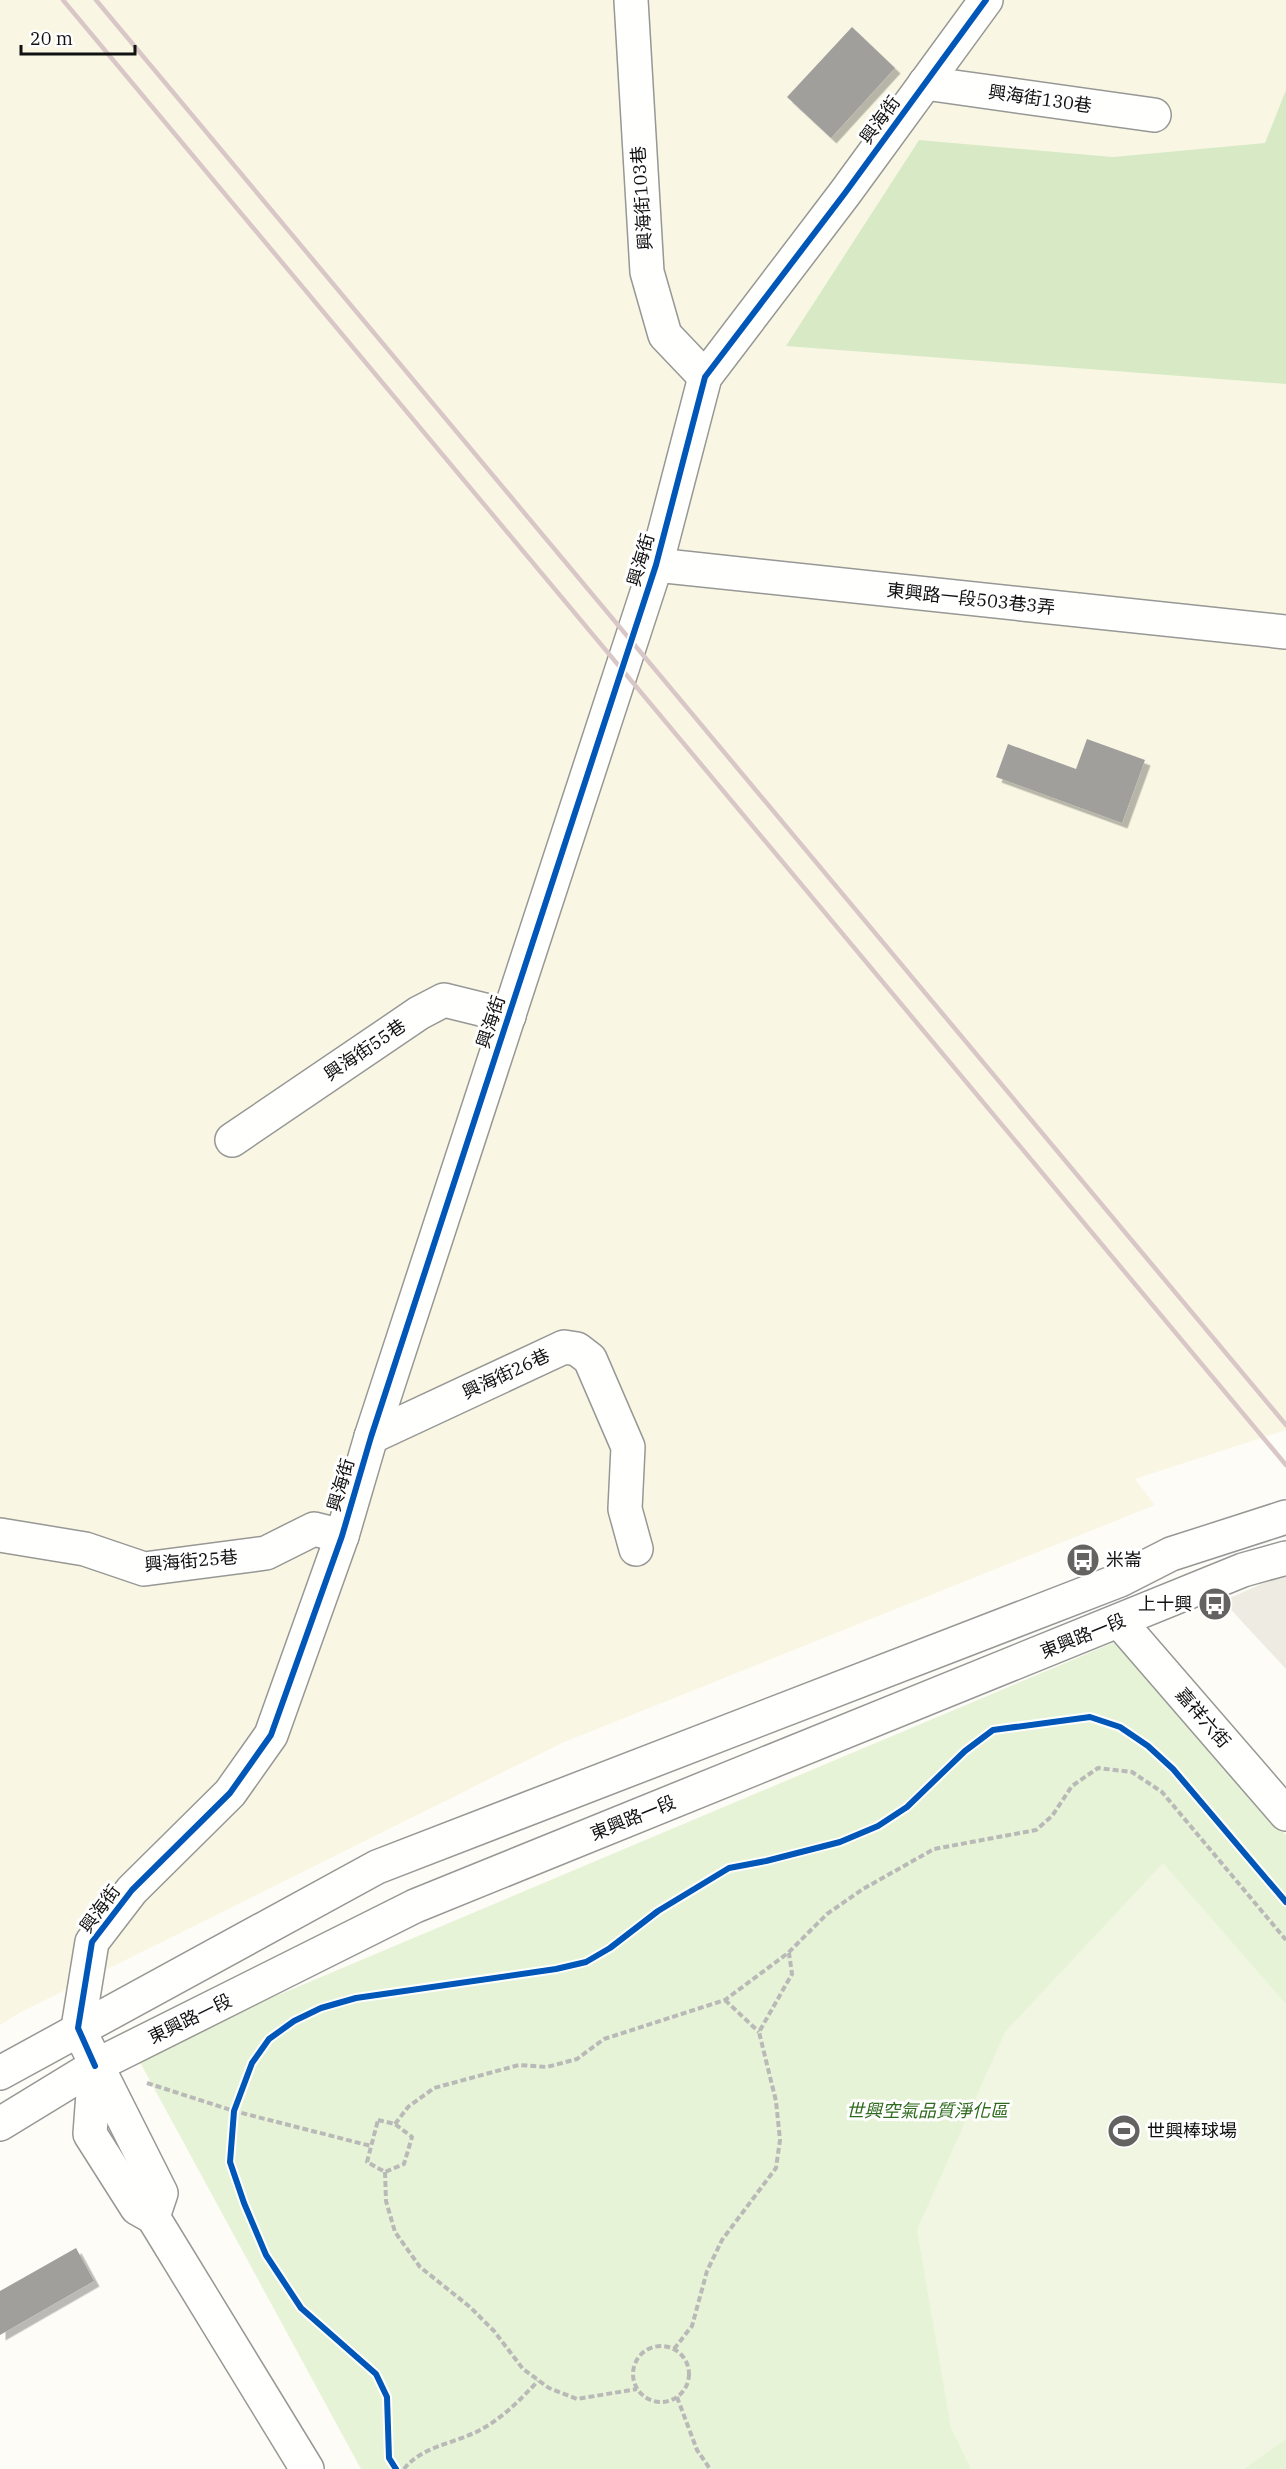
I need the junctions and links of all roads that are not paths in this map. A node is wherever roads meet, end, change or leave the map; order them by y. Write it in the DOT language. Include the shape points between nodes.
graph roads {
  1 [pos="631,0"];
  2 [pos="986,0"];
  3 [pos="926,83"];
  4 [pos="1154,115"];
  5 [pos="705,377"];
  6 [pos="656,565"];
  7 [pos="1286,632"];
  8 [pos="509,1016"];
  9 [pos="232,1140"];
  10 [pos="371,1437"];
  11 [pos="1286,1517"];
  12 [pos="0,1535"];
  13 [pos="342,1536"];
  14 [pos="636,1549"];
  15 [pos="1286,1558"];
  16 [pos="1119,1622"];
  17 [pos="1286,1814"];
  18 [pos="78,2028"];
  19 [pos="94,2066"];
  20 [pos="0,2073"];
  21 [pos="0,2124"];
  22 [pos="307,2469"];
  1 -- 5 [label="street, 興海街103巷" via="647,272 665,335"];
  2 -- 3 [label="street, 興海街"];
  3 -- 4 [label="street, 興海街130巷"];
  3 -- 5 [label="street, 興海街"];
  5 -- 6 [label="street, 興海街"];
  6 -- 7 [label="street, 東興路一段503巷3弄"];
  6 -- 8 [label="street, 興海街"];
  8 -- 9 [label="street, 興海街55巷" via="444,1000"];
  8 -- 10 [label="street, 興海街"];
  10 -- 13 [label="street, 興海街"];
  10 -- 14 [label="street, 興海街26巷" via="564,1347 578,1349 590,1359 628,1447 625,1509"];
  11 -- 18 [label="street" via="1171,1554 1120,1580 377,1867"];
  12 -- 13 [label="street, 興海街25巷" via="85,1549 144,1569 266,1553 314,1529"];
  13 -- 18 [label="street, 興海街" via="271,1735 230,1793 132,1890 92,1942"];
  15 -- 16 [label="street, 東興路一段" via="1243,1570"];
  16 -- 17 [label="street, 嘉祥六街"];
  16 -- 19 [label="street, 東興路一段" via="415,1906"];
  18 -- 19 [label="street"];
  18 -- 20 [label="street"];
  19 -- 21 [label="street, 東興路一段"];
  19 -- 22 [label="street" via="90,2134 137,2208 153,2217"];
}
